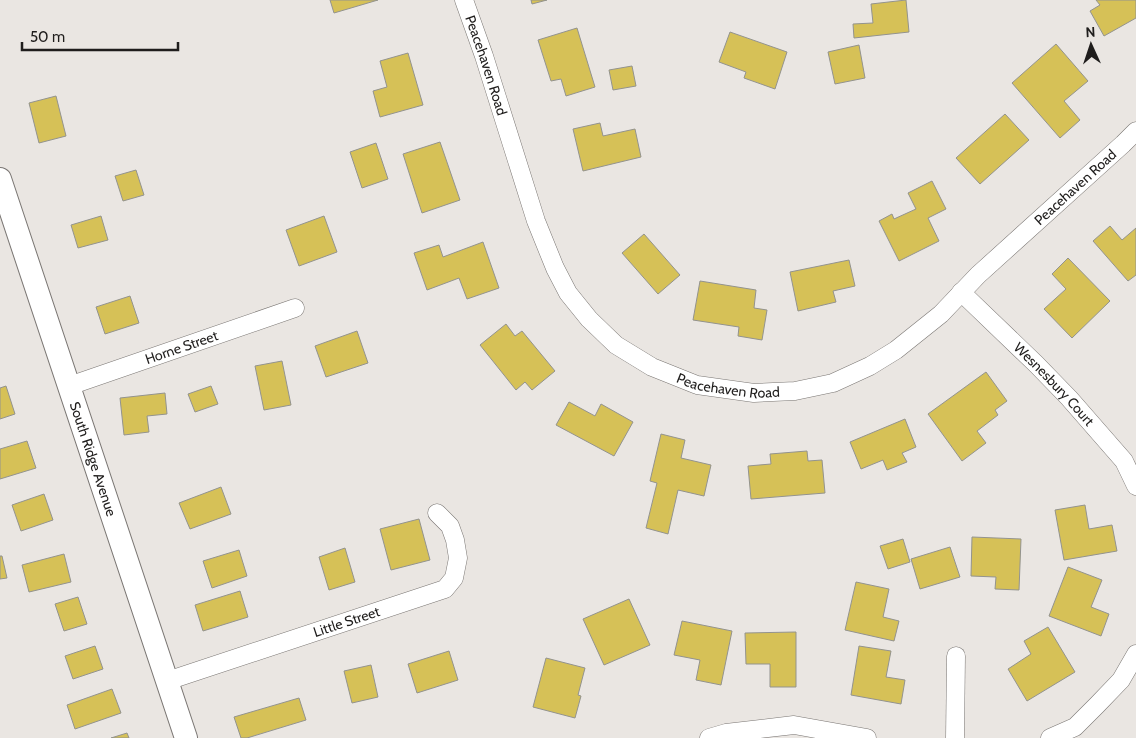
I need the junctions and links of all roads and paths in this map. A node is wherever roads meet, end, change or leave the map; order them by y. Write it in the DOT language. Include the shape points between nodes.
graph roads {
  1 [pos="464,0"];
  2 [pos="1136,130"];
  3 [pos="0,179"];
  4 [pos="962,292"];
  5 [pos="294,308"];
  6 [pos="69,386"];
  7 [pos="1136,486"];
  8 [pos="437,513"];
  9 [pos="1136,654"];
  10 [pos="956,656"];
  11 [pos="167,681"];
  12 [pos="186,738"];
  13 [pos="709,738"];
  14 [pos="867,738"];
  15 [pos="955,738"];
  16 [pos="1050,738"];
  1 -- 4 [label="street, Peacehaven Road" via="536,221 555,268 568,293 589,319 616,345 652,367 696,386 754,393 796,391 833,383 896,350 941,314"];
  2 -- 4 [label="street, Peacehaven Road"];
  3 -- 6 [label="street, South Ridge Avenue"];
  4 -- 7 [label="street, Wesnesbury Court" via="1069,398 1124,462"];
  5 -- 6 [label="street, Horne Street"];
  6 -- 11 [label="street, South Ridge Avenue"];
  8 -- 11 [label="street, Little Street" via="450,526 458,558 454,578 445,589"];
  9 -- 16 [label="street" via="1121,680 1075,727"];
  10 -- 15 [label="street"];
  11 -- 12 [label="street, South Ridge Avenue"];
  13 -- 14 [label="street" via="726,733 794,726"];
}
